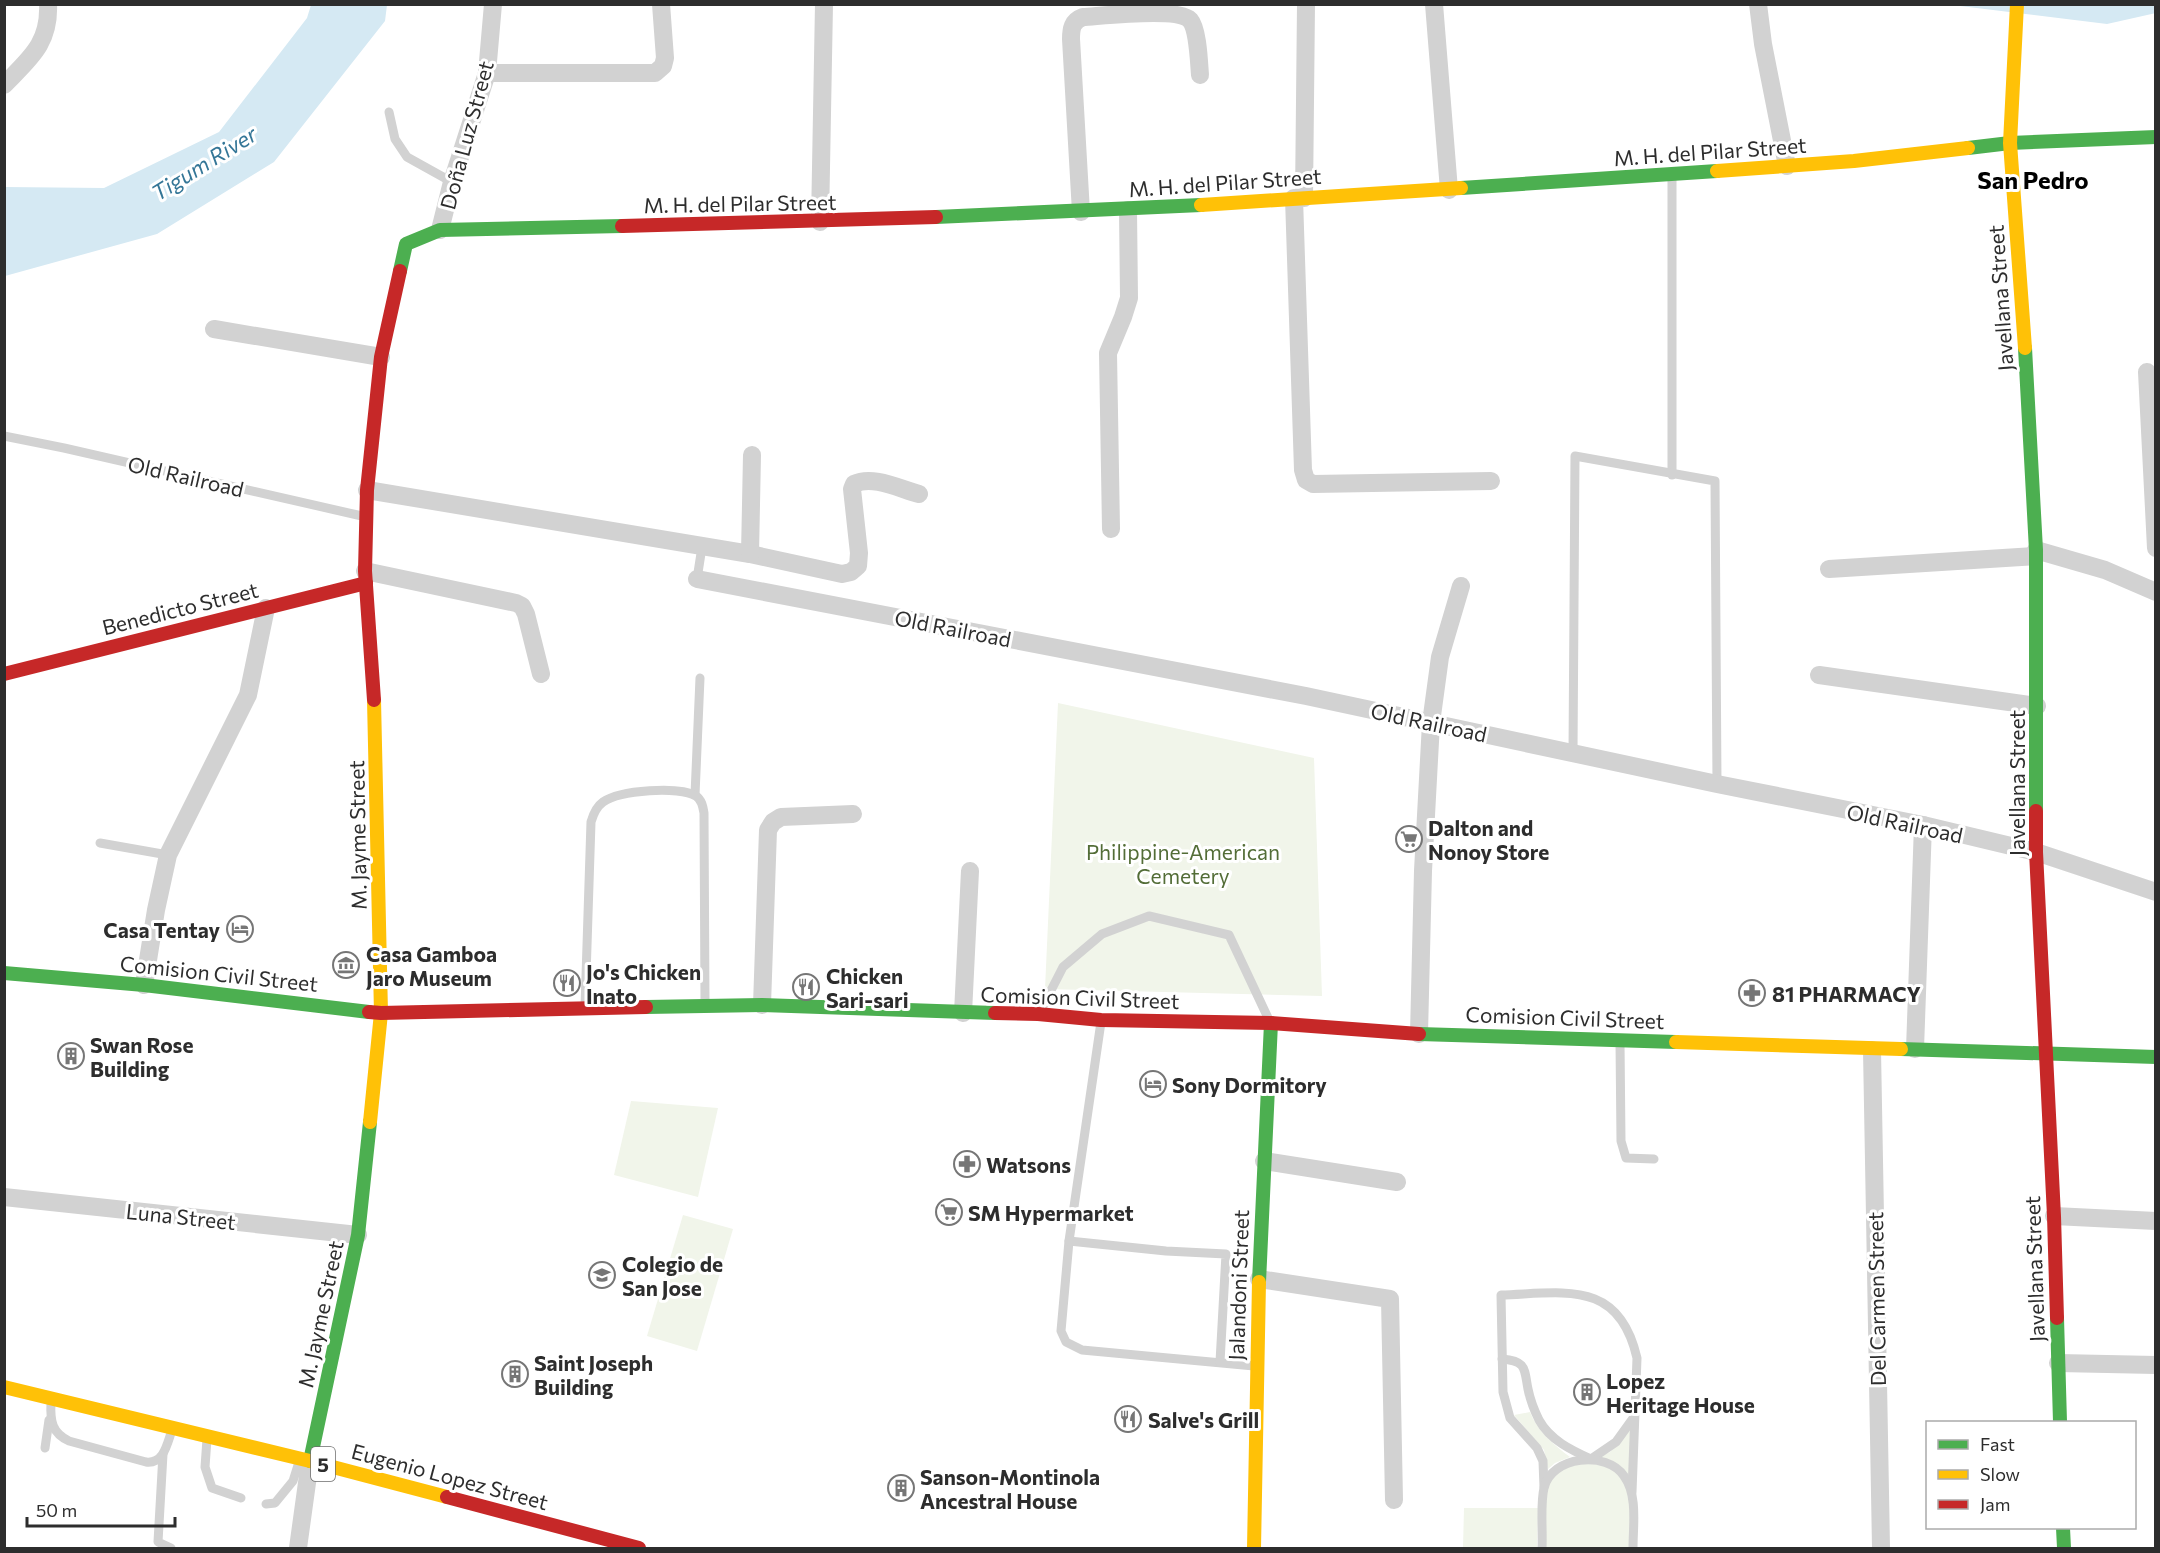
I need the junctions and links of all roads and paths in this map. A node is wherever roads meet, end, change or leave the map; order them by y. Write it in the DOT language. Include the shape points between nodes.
graph roads {
  1 [pos="48,4"];
  2 [pos="493,4"];
  3 [pos="661,4"];
  4 [pos="824,4"];
  5 [pos="1306,4"];
  6 [pos="1434,4"];
  7 [pos="1758,4"];
  8 [pos="2017,4"];
  9 [pos="486,73"];
  10 [pos="1200,75"];
  11 [pos="4,85"];
  12 [pos="389,112"];
  13 [pos="2156,137"];
  14 [pos="2010,143"];
  15 [pos="1787,166"];
  16 [pos="1672,175"];
  17 [pos="452,183"];
  18 [pos="1449,190"];
  19 [pos="1299,198"];
  20 [pos="1128,210"];
  21 [pos="1081,212"];
  22 [pos="820,222"];
  23 [pos="440,230"];
  24 [pos="214,329"];
  25 [pos="381,357"];
  26 [pos="2147,372"];
  27 [pos="4,436"];
  28 [pos="752,455"];
  29 [pos="1672,475"];
  30 [pos="1491,481"];
  31 [pos="367,490"];
  32 [pos="919,494"];
  33 [pos="367,517"];
  34 [pos="1111,529"];
  35 [pos="702,547"];
  36 [pos="2156,548"];
  37 [pos="2036,553"];
  38 [pos="750,554"];
  39 [pos="1829,568"];
  40 [pos="365,577"];
  41 [pos="697,579"];
  42 [pos="1461,586"];
  43 [pos="2156,591"];
  44 [pos="266,608"];
  45 [pos="541,674"];
  46 [pos="4,675"];
  47 [pos="1819,675"];
  48 [pos="700,678"];
  49 [pos="2037,706"];
  50 [pos="1431,723"];
  51 [pos="1573,753"];
  52 [pos="1717,784"];
  53 [pos="695,795"];
  54 [pos="853,814"];
  55 [pos="1923,825"];
  56 [pos="100,843"];
  57 [pos="2036,852"];
  58 [pos="168,855"];
  59 [pos="970,871"];
  60 [pos="2156,892"];
  61 [pos="4,973"];
  62 [pos="144,985"];
  63 [pos="762,1005"];
  64 [pos="705,1006"];
  65 [pos="585,1008"];
  66 [pos="381,1013"];
  67 [pos="963,1013"];
  68 [pos="1038,1014"];
  69 [pos="1101,1020"];
  70 [pos="1270,1023"];
  71 [pos="1419,1034"];
  72 [pos="1620,1039"];
  73 [pos="1915,1049"];
  74 [pos="1872,1050"];
  75 [pos="2046,1053"];
  76 [pos="2156,1057"];
  77 [pos="1654,1159"];
  78 [pos="1264,1161"];
  79 [pos="1397,1182"];
  80 [pos="4,1197"];
  81 [pos="2054,1216"];
  82 [pos="2156,1221"];
  83 [pos="358,1235"];
  84 [pos="1069,1241"];
  85 [pos="1259,1279"];
  86 [pos="1502,1359"];
  87 [pos="1220,1362"];
  88 [pos="2058,1363"];
  89 [pos="2156,1365"];
  90 [pos="1256,1366"];
  91 [pos="4,1387"];
  92 [pos="51,1398"];
  93 [pos="50,1415"];
  94 [pos="1636,1415"];
  95 [pos="2060,1421"];
  96 [pos="173,1428"];
  97 [pos="207,1437"];
  98 [pos="45,1448"];
  99 [pos="163,1454"];
  100 [pos="1591,1459"];
  101 [pos="305,1460"];
  102 [pos="1544,1487"];
  103 [pos="1632,1492"];
  104 [pos="241,1498"];
  105 [pos="1394,1500"];
  106 [pos="266,1504"];
  107 [pos="2063,1529"];
  108 [pos="171,1548"];
  109 [pos="298,1548"];
  110 [pos="639,1548"];
  111 [pos="1254,1548"];
  112 [pos="1542,1548"];
  113 [pos="1633,1548"];
  114 [pos="1881,1548"];
  115 [pos="2064,1548"];
  1 -- 11 [label="street" via="49,21 40,46"];
  2 -- 9 [label="street, Doña Luz Street"];
  3 -- 9 [label="street" via="665,58 655,73"];
  4 -- 22 [label="street"];
  5 -- 19 [label="street"];
  6 -- 18 [label="street"];
  7 -- 15 [label="street"];
  8 -- 14 [label="street, Javellana Street"];
  9 -- 17 [label="street, Doña Luz Street"];
  10 -- 21 [label="street" via="1195,32 1186,18 1156,13 1076,20 1071,39"];
  12 -- 17 [label="lane" via="396,139 407,157"];
  13 -- 14 [label="street, M. H. del Pilar Street"];
  14 -- 15 [label="street, M. H. del Pilar Street"];
  14 -- 37 [label="street, Javellana Street"];
  15 -- 16 [label="street, M. H. del Pilar Street"];
  16 -- 18 [label="street, M. H. del Pilar Street"];
  16 -- 29 [label="lane"];
  17 -- 23 [label="street, Doña Luz Street"];
  18 -- 19 [label="street, M. H. del Pilar Street"];
  19 -- 20 [label="street, M. H. del Pilar Street"];
  19 -- 30 [label="street" via="1306,480 1313,484"];
  20 -- 21 [label="street, M. H. del Pilar Street"];
  20 -- 34 [label="street" via="1129,298 1108,353"];
  21 -- 22 [label="street, M. H. del Pilar Street"];
  22 -- 23 [label="street, M. H. del Pilar Street"];
  23 -- 25 [label="street, M. Jayme Street" via="406,244"];
  24 -- 25 [label="street"];
  25 -- 31 [label="street, M. Jayme Street"];
  26 -- 36 [label="street"];
  27 -- 33 [label="lane, Old Railroad"];
  28 -- 38 [label="street"];
  29 -- 51 [label="lane" via="1575,456"];
  29 -- 52 [label="lane" via="1715,481"];
  31 -- 33 [label="street, M. Jayme Street"];
  31 -- 35 [label="street"];
  32 -- 38 [label="street" via="874,482 855,484 852,489 859,553 858,566 851,572 842,574"];
  33 -- 40 [label="street, M. Jayme Street"];
  35 -- 38 [label="street"];
  35 -- 41 [label="lane"];
  37 -- 39 [label="street"];
  37 -- 43 [label="street" via="2105,570"];
  37 -- 49 [label="street, Javellana Street"];
  40 -- 44 [label="street, Benedicto Street"];
  40 -- 45 [label="street" via="522,606"];
  40 -- 66 [label="street, M. Jayme Street" via="376,732"];
  41 -- 50 [label="street, Old Railroad"];
  42 -- 50 [label="street" via="1440,657"];
  44 -- 46 [label="street, Benedicto Street"];
  44 -- 58 [label="street" via="248,695"];
  47 -- 49 [label="street"];
  48 -- 53 [label="lane"];
  49 -- 57 [label="street, Javellana Street"];
  50 -- 51 [label="street, Old Railroad"];
  50 -- 71 [label="street"];
  51 -- 52 [label="street, Old Railroad"];
  52 -- 55 [label="street, Old Railroad"];
  53 -- 64 [label="lane" via="704,813"];
  53 -- 65 [label="lane" via="649,789 603,802 595,812 591,822"];
  54 -- 63 [label="street" via="781,817 768,830"];
  55 -- 57 [label="street, Old Railroad"];
  55 -- 73 [label="street"];
  56 -- 58 [label="lane"];
  57 -- 60 [label="street, Old Railroad"];
  57 -- 75 [label="street, Javellana Street"];
  58 -- 62 [label="street"];
  59 -- 67 [label="street"];
  61 -- 62 [label="street, Comision Civil Street"];
  62 -- 66 [label="street, Comision Civil Street"];
  63 -- 64 [label="street, Comision Civil Street"];
  63 -- 67 [label="street, Comision Civil Street"];
  64 -- 65 [label="street, Comision Civil Street"];
  65 -- 66 [label="street, Comision Civil Street"];
  66 -- 83 [label="street, M. Jayme Street"];
  67 -- 68 [label="street, Comision Civil Street"];
  68 -- 69 [label="street, Comision Civil Street"];
  68 -- 70 [label="lane" via="1063,967 1102,934 1149,916 1229,935"];
  69 -- 70 [label="street, Comision Civil Street"];
  69 -- 84 [label="lane"];
  70 -- 71 [label="street, Comision Civil Street"];
  70 -- 78 [label="street, Jalandoni Street"];
  71 -- 72 [label="street, Comision Civil Street"];
  72 -- 74 [label="street, Comision Civil Street"];
  72 -- 77 [label="lane" via="1621,1142 1626,1158"];
  73 -- 74 [label="street, Comision Civil Street"];
  73 -- 75 [label="street, Comision Civil Street"];
  74 -- 114 [label="street, Del Carmen Street"];
  75 -- 76 [label="street, Comision Civil Street"];
  75 -- 81 [label="street, Javellana Street"];
  78 -- 79 [label="street"];
  78 -- 85 [label="street, Jalandoni Street"];
  80 -- 83 [label="street, Luna Street"];
  81 -- 82 [label="street"];
  81 -- 88 [label="street, Javellana Street"];
  83 -- 101 [label="street, M. Jayme Street"];
  84 -- 87 [label="lane" via="1061,1331 1066,1342 1082,1350"];
  84 -- 87 [label="lane" via="1226,1254"];
  85 -- 90 [label="street, Jalandoni Street"];
  85 -- 105 [label="street" via="1390,1299"];
  86 -- 94 [label="lane" via="1501,1295 1573,1292 1599,1299 1621,1319 1633,1338 1637,1358"];
  86 -- 100 [label="lane" via="1515,1360 1523,1366 1540,1422 1566,1448"];
  86 -- 102 [label="lane" via="1503,1392 1510,1418 1544,1461"];
  87 -- 90 [label="lane"];
  88 -- 89 [label="street"];
  88 -- 95 [label="street, Javellana Street"];
  90 -- 111 [label="street, Jalandoni Street"];
  91 -- 92 [label="street, Eugenio Lopez Street / 5"];
  92 -- 93 [label="lane"];
  92 -- 96 [label="street, Eugenio Lopez Street / 5"];
  93 -- 98 [label="lane"];
  93 -- 99 [label="lane" via="57,1434 69,1441 146,1462"];
  94 -- 100 [label="lane" via="1616,1442"];
  94 -- 103 [label="lane"];
  96 -- 97 [label="street, Eugenio Lopez Street / 5"];
  96 -- 99 [label="lane"];
  97 -- 101 [label="street, Eugenio Lopez Street / 5"];
  97 -- 104 [label="lane" via="205,1467 212,1488"];
  99 -- 108 [label="lane" via="158,1542"];
  100 -- 102 [label="lane" via="1560,1467 1552,1472"];
  100 -- 103 [label="lane" via="1612,1464 1624,1475"];
  101 -- 106 [label="lane" via="275,1503"];
  101 -- 109 [label="street"];
  101 -- 110 [label="street, Eugenio Lopez Street / 5"];
  102 -- 112 [label="lane"];
  103 -- 113 [label="lane"];
  107 -- 115 [label="street"];
}
